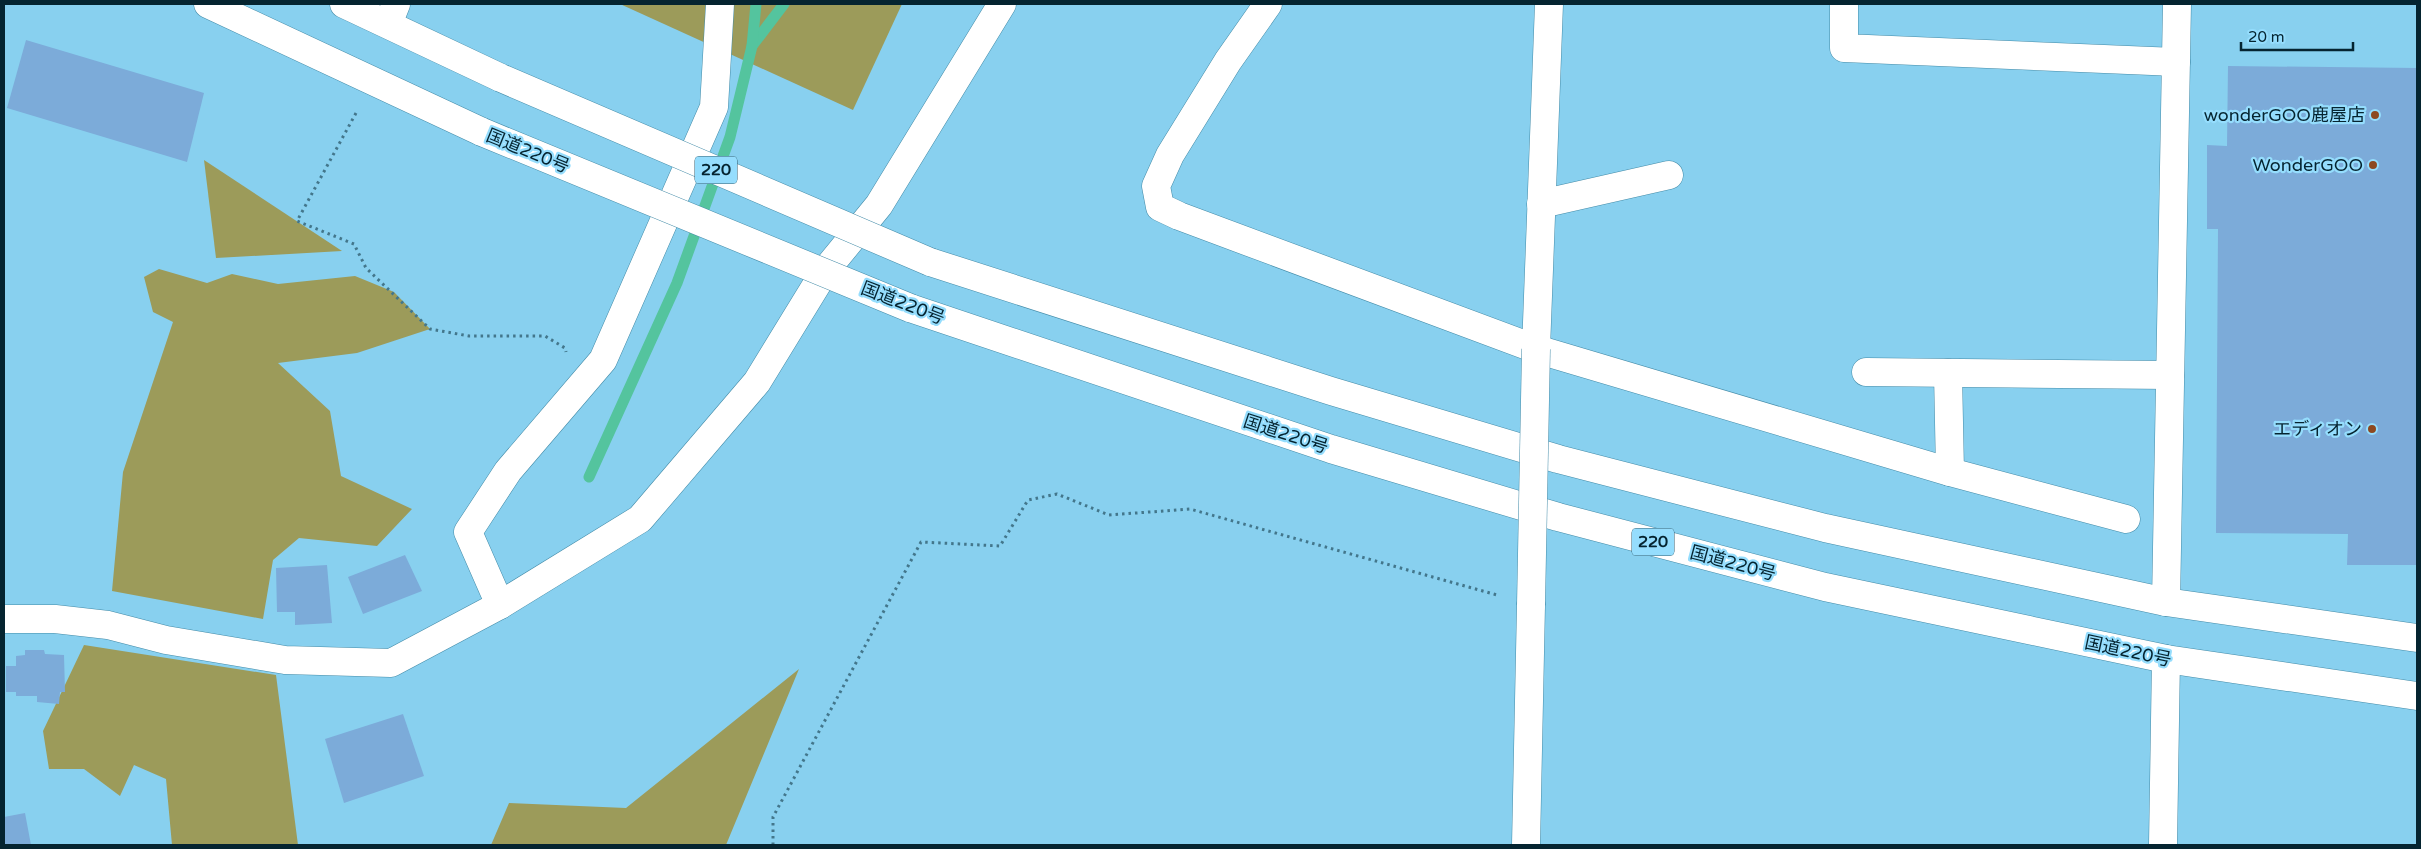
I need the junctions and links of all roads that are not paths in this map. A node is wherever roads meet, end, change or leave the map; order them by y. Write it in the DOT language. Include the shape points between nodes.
graph roads {
  1 [pos="208,4"];
  2 [pos="344,4"];
  3 [pos="720,4"];
  4 [pos="1002,4"];
  5 [pos="1268,4"];
  6 [pos="1549,4"];
  7 [pos="1844,4"];
  8 [pos="2177,4"];
  9 [pos="392,14"];
  10 [pos="2176,62"];
  11 [pos="1669,175"];
  12 [pos="1542,204"];
  13 [pos="1536,349"];
  14 [pos="1866,372"];
  15 [pos="1948,373"];
  16 [pos="2170,375"];
  17 [pos="1950,472"];
  18 [pos="2126,520"];
  19 [pos="2166,602"];
  20 [pos="500,605"];
  21 [pos="4,619"];
  22 [pos="2417,638"];
  23 [pos="2166,659"];
  24 [pos="2417,696"];
  25 [pos="1526,845"];
  26 [pos="2163,845"];
  1 -- 23 [label="main road, 国道220号 / 220, bridge" via="482,132 910,308 1331,449 1558,517 1825,586"];
  2 -- 9 [label="main road, 220"];
  3 -- 20 [label="main road" via="714,107 603,360 508,471 468,532"];
  4 -- 20 [label="main road" via="879,206 825,271 757,382 640,520"];
  5 -- 13 [label="main road" via="1228,61 1170,155 1156,186 1160,207"];
  6 -- 12 [label="main road"];
  7 -- 10 [label="main road" via="1844,48"];
  8 -- 10 [label="main road"];
  9 -- 19 [label="main road, 220, bridge" via="501,78 930,262 1331,391 1558,459 1825,528"];
  10 -- 16 [label="main road"];
  11 -- 12 [label="main road"];
  12 -- 13 [label="main road"];
  13 -- 17 [label="main road"];
  13 -- 25 [label="main road, bridge"];
  14 -- 15 [label="main road"];
  15 -- 16 [label="main road"];
  15 -- 17 [label="main road"];
  16 -- 19 [label="main road"];
  17 -- 18 [label="main road"];
  19 -- 22 [label="main road, 220"];
  20 -- 21 [label="main road" via="391,663 285,660 166,640 108,625 55,619"];
  23 -- 24 [label="main road, 国道220号 / 220"];
  23 -- 26 [label="main road"];
}
